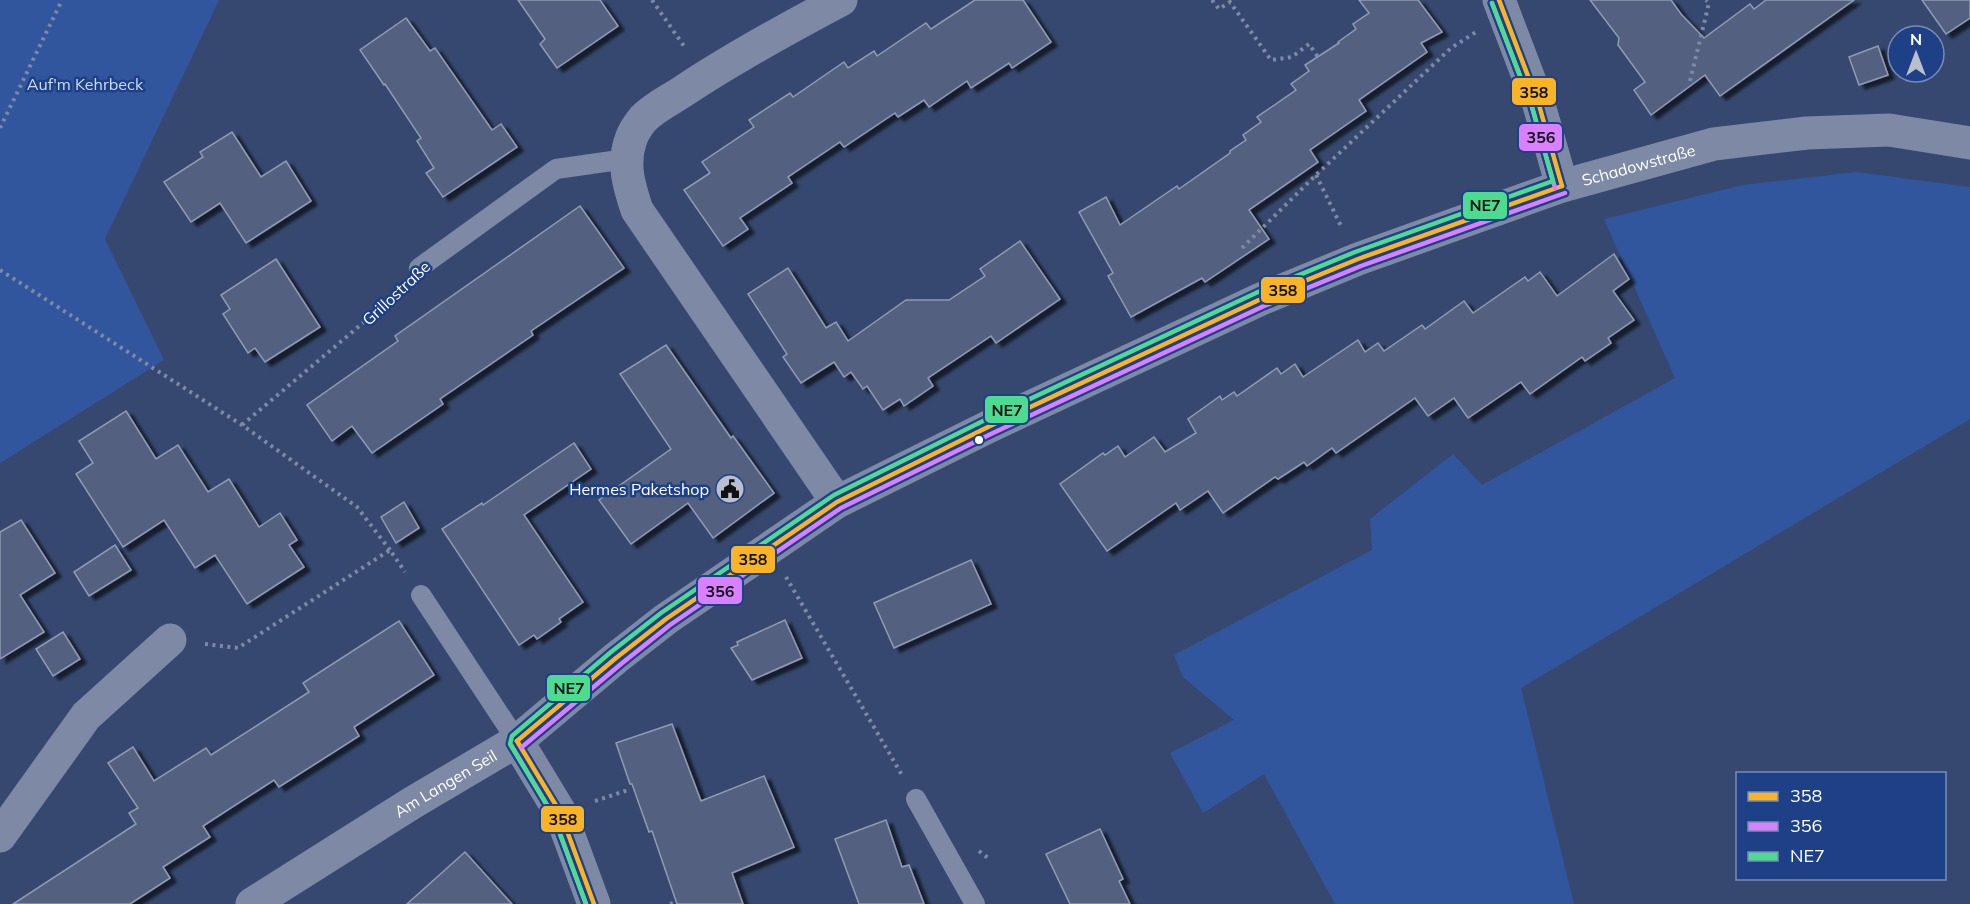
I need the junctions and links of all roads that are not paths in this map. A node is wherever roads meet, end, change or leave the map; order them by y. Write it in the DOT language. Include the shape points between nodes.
graph roads {
  1 [pos="841,0"];
  2 [pos="1502,7"];
  3 [pos="1970,143"];
  4 [pos="626,159"];
  5 [pos="1562,186"];
  6 [pos="419,268"];
  7 [pos="837,502"];
  8 [pos="421,595"];
  9 [pos="170,640"];
  10 [pos="517,741"];
  11 [pos="916,799"];
  12 [pos="0,836"];
  13 [pos="252,904"];
  14 [pos="594,904"];
  15 [pos="975,904"];
  1 -- 4 [label="street" via="705,76 644,119 632,137"];
  2 -- 5 [label="street" via="1539,105"];
  3 -- 5 [label="street, Schadowstraße" via="1889,130 1807,133 1714,144"];
  4 -- 6 [label="lane, Grillostraße" via="556,169"];
  4 -- 7 [label="street" via="628,183 637,210"];
  5 -- 7 [label="street, Schadowstraße" via="1358,259 1261,299"];
  7 -- 10 [label="street, Schadowstraße" via="666,619"];
  8 -- 10 [label="lane"];
  9 -- 12 [label="street" via="86,716"];
  10 -- 13 [label="street, Am Langen Seil"];
  10 -- 14 [label="street, Am Langen Seil" via="560,812"];
  11 -- 15 [label="lane"];
}
